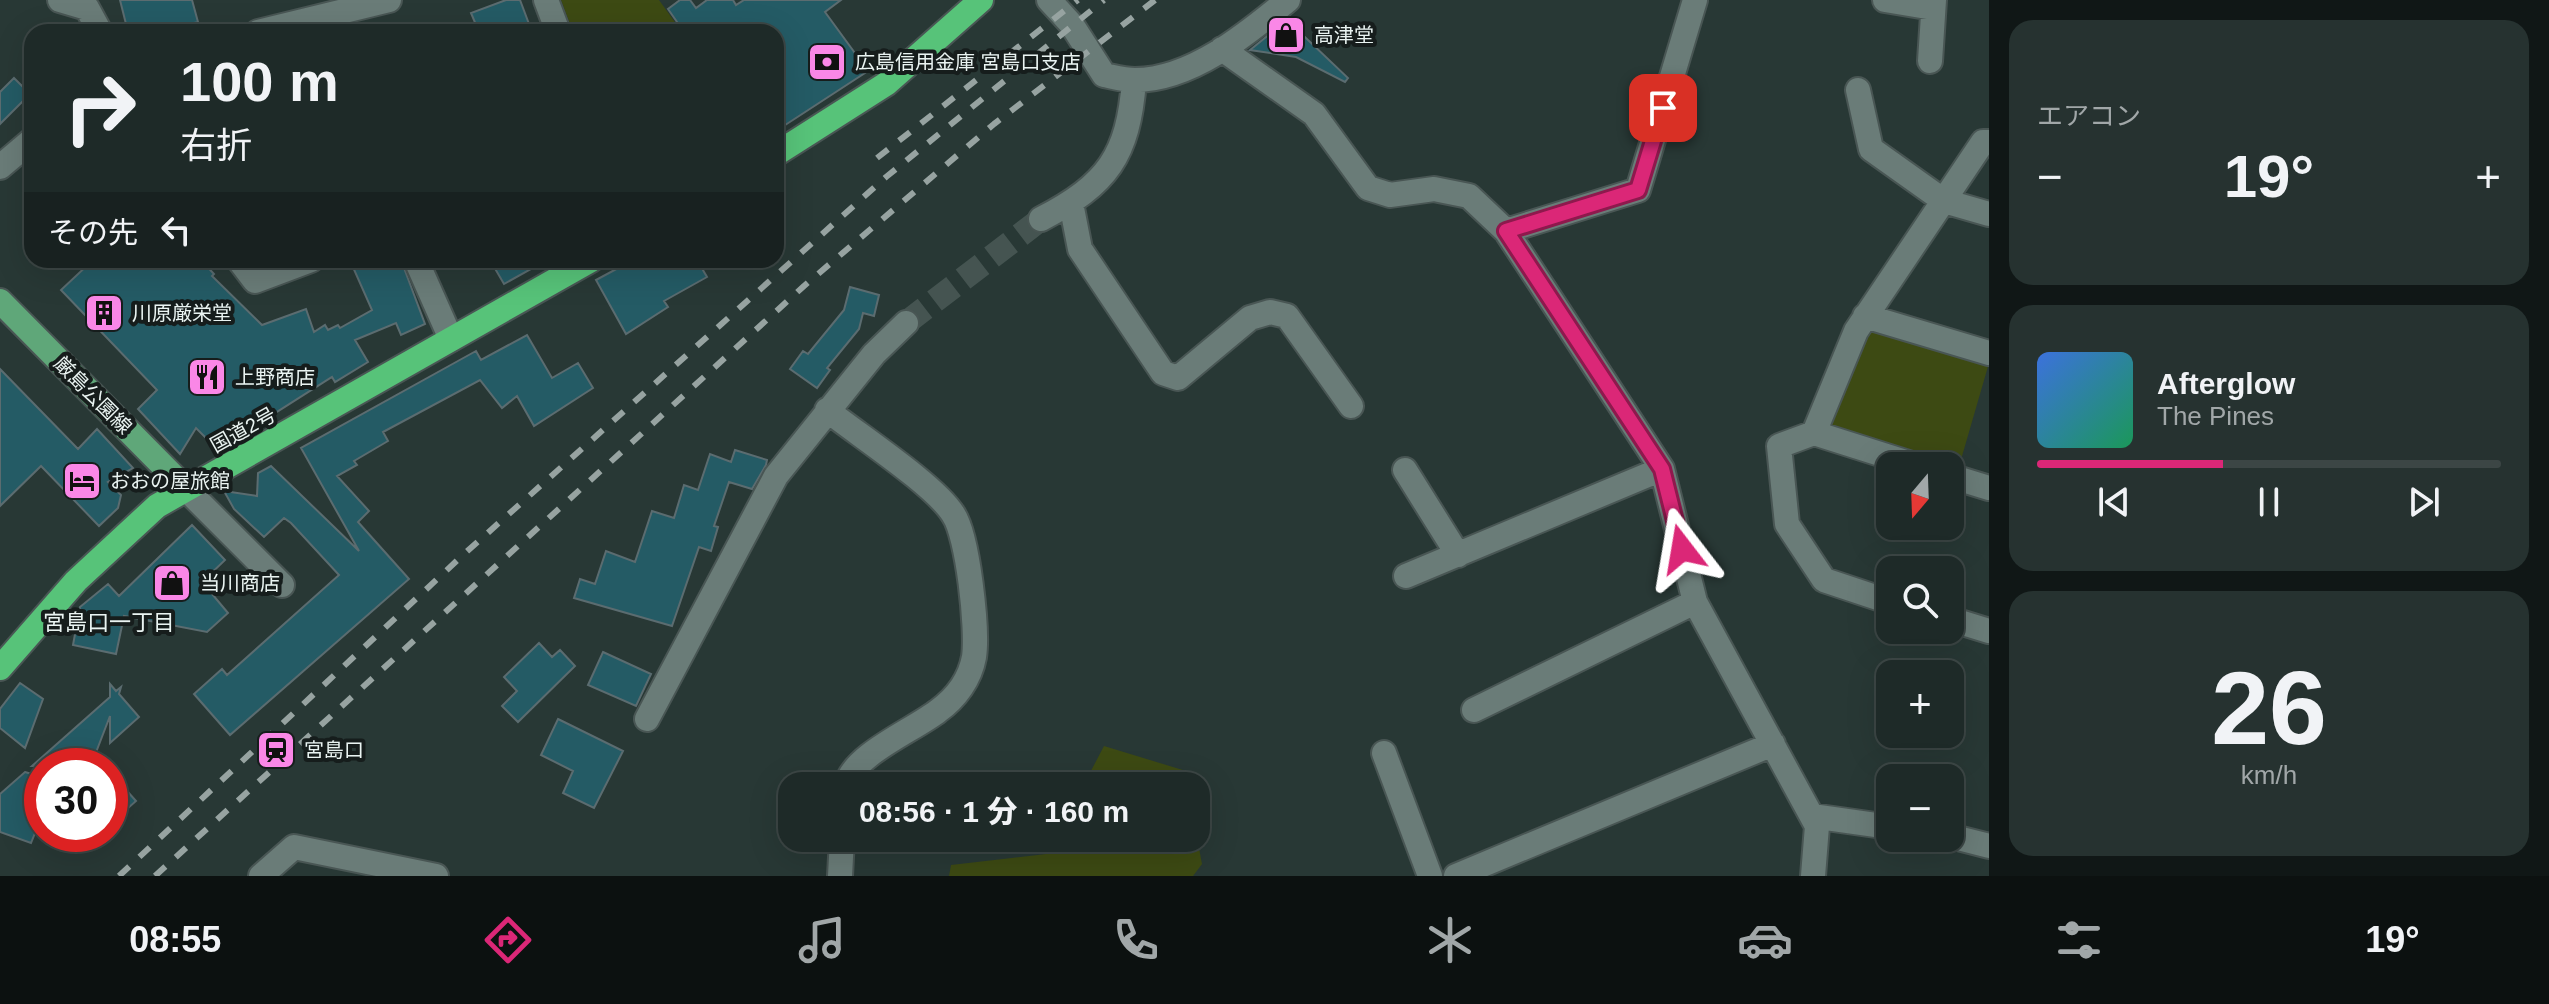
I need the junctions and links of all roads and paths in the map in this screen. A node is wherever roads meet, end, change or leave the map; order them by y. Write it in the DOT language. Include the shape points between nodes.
graph roads {
  1 [pos="389,0"];
  2 [pos="546,0"];
  3 [pos="981,0"];
  4 [pos="1049,0"];
  5 [pos="1288,0"];
  6 [pos="1695,0"];
  7 [pos="1885,0"];
  8 [pos="70,1"];
  9 [pos="1933,4"];
  10 [pos="311,17"];
  11 [pos="96,24"];
  12 [pos="286,24"];
  13 [pos="555,24"];
  14 [pos="1222,49"];
  15 [pos="1930,61"];
  16 [pos="1134,81"];
  17 [pos="1858,90"];
  18 [pos="1989,142"];
  19 [pos="24,147"];
  20 [pos="784,149"];
  21 [pos="0,167"];
  22 [pos="1944,201"];
  23 [pos="1071,203"];
  24 [pos="1989,214"];
  25 [pos="1041,219"];
  26 [pos="1506,231"];
  27 [pos="245,268"];
  28 [pos="290,268"];
  29 [pos="420,268"];
  30 [pos="577,268"];
  31 [pos="0,301"];
  32 [pos="1865,316"];
  33 [pos="906,323"];
  34 [pos="451,339"];
  35 [pos="1989,353"];
  36 [pos="1351,406"];
  37 [pos="827,410"];
  38 [pos="1814,433"];
  39 [pos="1876,453"];
  40 [pos="1662,469"];
  41 [pos="1405,470"];
  42 [pos="1964,480"];
  43 [pos="1989,488"];
  44 [pos="186,489"];
  45 [pos="1458,555"];
  46 [pos="1406,576"];
  47 [pos="282,585"];
  48 [pos="1876,597"];
  49 [pos="1695,602"];
  50 [pos="1964,623"];
  51 [pos="1989,631"];
  52 [pos="0,668"];
  53 [pos="1474,710"];
  54 [pos="647,719"];
  55 [pos="1773,744"];
  56 [pos="1384,753"];
  57 [pos="852,772"];
  58 [pos="1812,816"];
  59 [pos="1876,825"];
  60 [pos="1964,840"];
  61 [pos="1989,846"];
  62 [pos="841,852"];
  63 [pos="261,876"];
  64 [pos="436,876"];
  65 [pos="840,876"];
  66 [pos="1430,876"];
  67 [pos="1456,876"];
  68 [pos="1813,876"];
  1 -- 10 [label="street"];
  2 -- 13 [label="street"];
  3 -- 20 [label="highway" via="886,84"];
  4 -- 16 [label="street" via="1104,75"];
  5 -- 14 [label="street"];
  6 -- 26 [label="street" via="1638,190"];
  7 -- 9 [label="street"];
  8 -- 11 [label="street" via="87,8"];
  9 -- 15 [label="street"];
  10 -- 12 [label="street"];
  14 -- 16 [label="street" via="1178,71"];
  14 -- 26 [label="street" via="1314,114 1368,188 1390,195 1434,189 1469,196"];
  16 -- 23 [label="street" via="1121,151 1101,180"];
  17 -- 22 [label="street" via="1871,149"];
  18 -- 22 [label="street" via="1983,142"];
  19 -- 21 [label="street"];
  22 -- 24 [label="street"];
  22 -- 32 [label="street"];
  23 -- 25 [label="street"];
  23 -- 36 [label="street" via="1080,249 1163,373 1178,378 1250,318 1270,312 1287,316"];
  26 -- 40 [label="street"];
  27 -- 28 [label="street" via="255,281"];
  29 -- 34 [label="street"];
  30 -- 34 [label="highway, 国道2号"];
  31 -- 44 [label="main road, 厳島公園線"];
  32 -- 35 [label="street"];
  32 -- 38 [label="street"];
  33 -- 37 [label="street"];
  34 -- 44 [label="highway, 国道2号"];
  37 -- 54 [label="street" via="764,496"];
  37 -- 57 [label="street" via="952,512 965,543 974,634 971,667 955,697"];
  38 -- 39 [label="street"];
  38 -- 48 [label="street" via="1779,446 1787,524 1824,580"];
  40 -- 45 [label="street"];
  40 -- 49 [label="street"];
  41 -- 45 [label="street"];
  42 -- 43 [label="street"];
  44 -- 47 [label="street"];
  44 -- 52 [label="highway, 国道2号" via="157,506 93,564"];
  45 -- 46 [label="street"];
  49 -- 53 [label="street"];
  49 -- 55 [label="street"];
  50 -- 51 [label="street"];
  55 -- 58 [label="street"];
  55 -- 67 [label="street"];
  56 -- 66 [label="street"];
  58 -- 59 [label="street"];
  58 -- 68 [label="street" via="1817,826"];
  60 -- 61 [label="street"];
  62 -- 65 [label="street"];
  63 -- 64 [label="street" via="294,847"];
}
